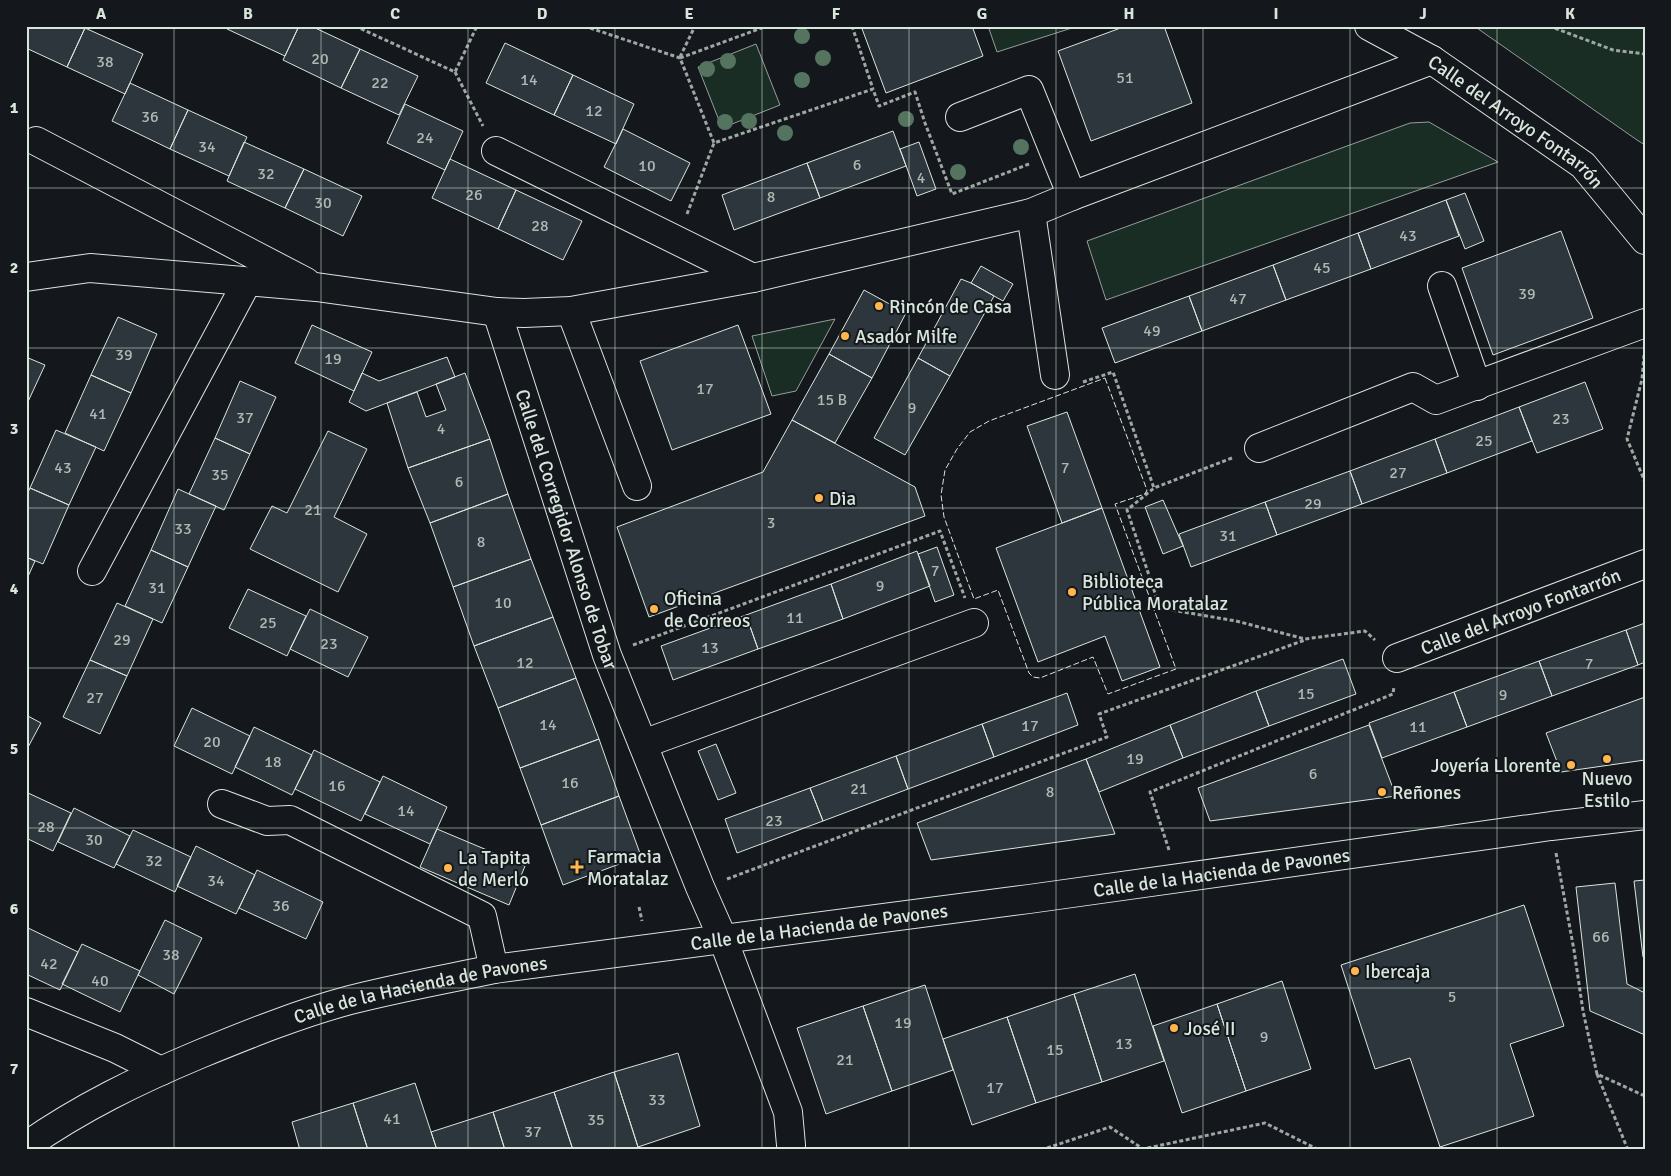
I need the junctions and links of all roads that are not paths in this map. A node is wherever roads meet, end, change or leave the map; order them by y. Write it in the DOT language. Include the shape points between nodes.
graph roads {
  1 [pos="1369,26"];
  2 [pos="1432,60"];
  3 [pos="960,117"];
  4 [pos="36,141"];
  5 [pos="496,151"];
  6 [pos="1072,196"];
  7 [pos="1031,213"];
  8 [pos="1645,240"];
  9 [pos="26,277"];
  10 [pos="753,278"];
  11 [pos="247,282"];
  12 [pos="1442,286"];
  13 [pos="316,288"];
  14 [pos="571,311"];
  15 [pos="497,312"];
  16 [pos="1645,323"];
  17 [pos="1055,375"];
  18 [pos="1478,386"];
  19 [pos="1259,448"];
  20 [pos="637,486"];
  21 [pos="1645,564"];
  22 [pos="92,571"];
  23 [pos="974,623"];
  24 [pos="1397,658"];
  25 [pos="643,744"];
  26 [pos="222,804"];
  27 [pos="1645,814"];
  28 [pos="723,939"];
  29 [pos="494,969"];
  30 [pos="26,1012"];
  31 [pos="161,1071"];
  32 [pos="791,1145"];
  33 [pos="26,1146"];
  1 -- 2 [label="street, Calle del Arroyo Fontarrón"];
  2 -- 6 [label="street"];
  2 -- 8 [label="street, Calle del Arroyo Fontarrón" via="1583,165"];
  3 -- 6 [label="street" via="1028,90"];
  4 -- 13 [label="street"];
  5 -- 10 [label="street"];
  6 -- 7 [label="street"];
  7 -- 10 [label="street"];
  7 -- 17 [label="street"];
  9 -- 11 [label="street" via="90,268"];
  10 -- 14 [label="street"];
  11 -- 13 [label="street"];
  11 -- 22 [label="street"];
  12 -- 18 [label="street"];
  13 -- 15 [label="street"];
  14 -- 15 [label="street"];
  14 -- 20 [label="street"];
  15 -- 25 [label="street, Calle del Corregidor Alonso de Tobar" via="607,655"];
  16 -- 18 [label="street"];
  18 -- 19 [label="street" via="1436,400 1413,387"];
  21 -- 24 [label="street, Calle del Arroyo Fontarrón"];
  23 -- 25 [label="street"];
  25 -- 28 [label="street, Calle del Corregidor Alonso de Tobar"];
  26 -- 29 [label="street" via="267,821 290,820 482,916"];
  27 -- 28 [label="street, Calle de la Hacienda de Pavones"];
  28 -- 29 [label="street, Calle de la Hacienda de Pavones"];
  28 -- 32 [label="street, Calle del Corregidor Alonso de Tobar" via="788,1112"];
  29 -- 31 [label="street, Calle de la Hacienda de Pavones" via="350,1000 258,1030"];
  30 -- 31 [label="street" via="115,1048"];
  31 -- 33 [label="street, Calle de la Hacienda de Pavones" via="106,1097"];
}
